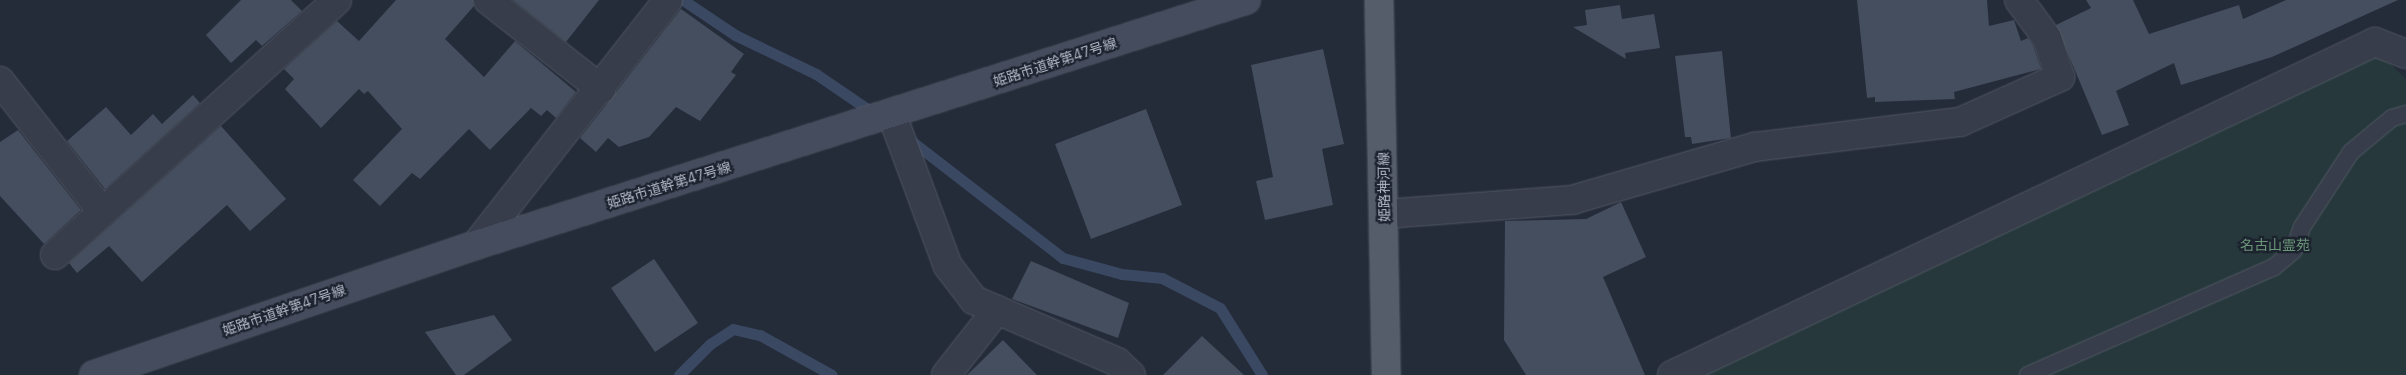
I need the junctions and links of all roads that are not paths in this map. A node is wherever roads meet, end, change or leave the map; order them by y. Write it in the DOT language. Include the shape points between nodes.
graph roads {
  1 [pos="337,0"];
  2 [pos="488,0"];
  3 [pos="668,0"];
  4 [pos="1246,0"];
  5 [pos="1379,0"];
  6 [pos="2019,0"];
  7 [pos="2406,54"];
  8 [pos="0,81"];
  9 [pos="600,89"];
  10 [pos="2406,114"];
  11 [pos="892,115"];
  12 [pos="102,211"];
  13 [pos="1385,214"];
  14 [pos="476,245"];
  15 [pos="55,256"];
  16 [pos="997,310"];
  17 [pos="94,375"];
  18 [pos="946,375"];
  19 [pos="1132,375"];
  20 [pos="1386,375"];
  21 [pos="1672,375"];
  22 [pos="2028,375"];
  1 -- 12 [label="street"];
  2 -- 9 [label="street"];
  3 -- 9 [label="street"];
  4 -- 11 [label="street, 姫路市道幹第47号線"];
  5 -- 13 [label="main road, 姫路神河線"];
  6 -- 13 [label="street" via="2046,38 2060,77 1960,122 1755,147 1572,200"];
  7 -- 21 [label="street" via="2375,42"];
  8 -- 12 [label="street"];
  9 -- 14 [label="street"];
  10 -- 22 [label="lane" via="2392,118 2351,152 2302,228 2294,250 2274,267"];
  11 -- 14 [label="street, 姫路市道幹第47号線"];
  11 -- 16 [label="street" via="948,266 974,300"];
  12 -- 15 [label="street"];
  13 -- 20 [label="main road, 姫路神河線"];
  14 -- 17 [label="street, 姫路市道幹第47号線"];
  16 -- 18 [label="street"];
  16 -- 19 [label="street" via="1117,362"];
}
